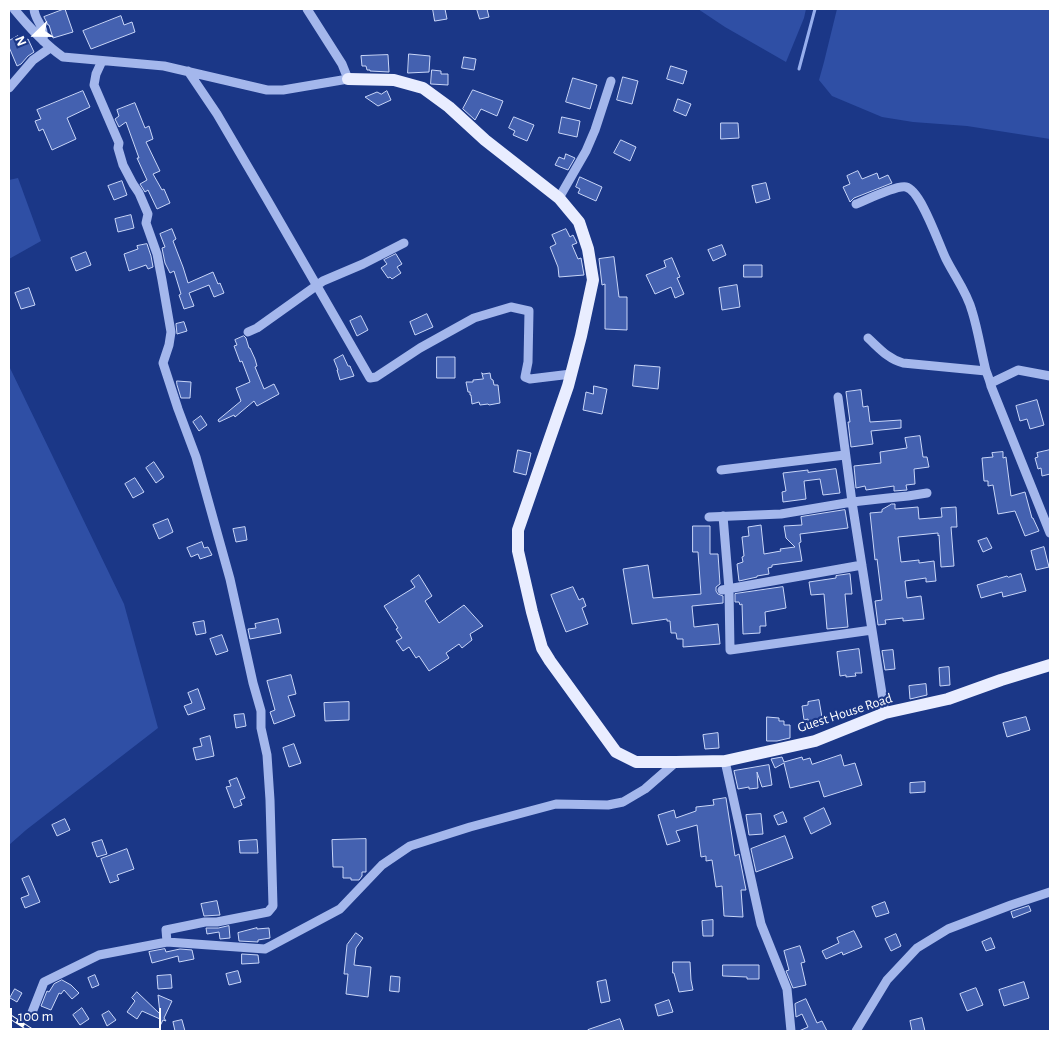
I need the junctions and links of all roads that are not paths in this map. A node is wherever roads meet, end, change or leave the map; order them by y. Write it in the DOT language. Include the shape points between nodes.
graph roads {
  1 [pos="14,9"];
  2 [pos="34,9"];
  3 [pos="307,9"];
  4 [pos="43,41"];
  5 [pos="50,48"];
  6 [pos="102,60"];
  7 [pos="188,71"];
  8 [pos="348,79"];
  9 [pos="611,82"];
  10 [pos="9,88"];
  11 [pos="559,198"];
  12 [pos="856,204"];
  13 [pos="404,243"];
  14 [pos="316,286"];
  15 [pos="248,332"];
  16 [pos="868,338"];
  17 [pos="986,371"];
  18 [pos="571,374"];
  19 [pos="1050,376"];
  20 [pos="990,383"];
  21 [pos="838,397"];
  22 [pos="845,455"];
  23 [pos="721,470"];
  24 [pos="927,493"];
  25 [pos="852,502"];
  26 [pos="709,516"];
  27 [pos="723,516"];
  28 [pos="1050,533"];
  29 [pos="862,565"];
  30 [pos="725,590"];
  31 [pos="872,630"];
  32 [pos="1050,666"];
  33 [pos="885,713"];
  34 [pos="725,760"];
  35 [pos="676,762"];
  36 [pos="1050,892"];
  37 [pos="167,942"];
  38 [pos="31,1015"];
  39 [pos="790,1031"];
  40 [pos="856,1031"];
  1 -- 4 [label="street"];
  2 -- 4 [label="street" via="45,34"];
  3 -- 8 [label="street"];
  4 -- 5 [label="street"];
  5 -- 6 [label="street" via="63,57"];
  5 -- 10 [label="street" via="33,60"];
  6 -- 7 [label="street"];
  6 -- 37 [label="street" via="94,85 120,143 118,148 123,165 148,214 146,223 157,254 171,332 163,363 196,457 230,579 261,711 267,755 273,906 268,912 166,930"];
  7 -- 8 [label="street" via="267,90"];
  7 -- 14 [label="street"];
  8 -- 11 [label="main road" via="394,80 423,88"];
  9 -- 11 [label="street" via="586,152"];
  11 -- 18 [label="main road" via="579,222 593,280"];
  12 -- 17 [label="street" via="892,189 904,186 911,189 966,294"];
  13 -- 14 [label="street"];
  14 -- 15 [label="street"];
  14 -- 18 [label="street" via="370,378 474,318 511,307 529,311 525,377"];
  16 -- 17 [label="street" via="885,354 903,363"];
  17 -- 20 [label="street"];
  18 -- 35 [label="main road, Guest House Road" via="518,530 518,551 532,612 542,648 616,752 636,762"];
  19 -- 20 [label="street" via="1018,370"];
  20 -- 28 [label="street"];
  21 -- 22 [label="street"];
  22 -- 23 [label="street"];
  22 -- 25 [label="street"];
  24 -- 25 [label="street"];
  25 -- 27 [label="street" via="781,514"];
  25 -- 29 [label="street"];
  26 -- 27 [label="street"];
  27 -- 30 [label="street"];
  29 -- 30 [label="street"];
  29 -- 31 [label="street"];
  30 -- 31 [label="street" via="730,650"];
  31 -- 33 [label="street"];
  32 -- 33 [label="main road, Guest House Road" via="948,699"];
  33 -- 34 [label="main road, Guest House Road" via="815,741"];
  34 -- 35 [label="main road, Guest House Road"];
  34 -- 39 [label="street" via="761,924 787,989"];
  35 -- 37 [label="street" via="645,790 622,802 608,805 556,804 470,826 410,846 382,865 340,909 265,949"];
  36 -- 40 [label="street" via="948,929 917,948 887,980"];
  37 -- 38 [label="street" via="99,955 44,982"];
}
